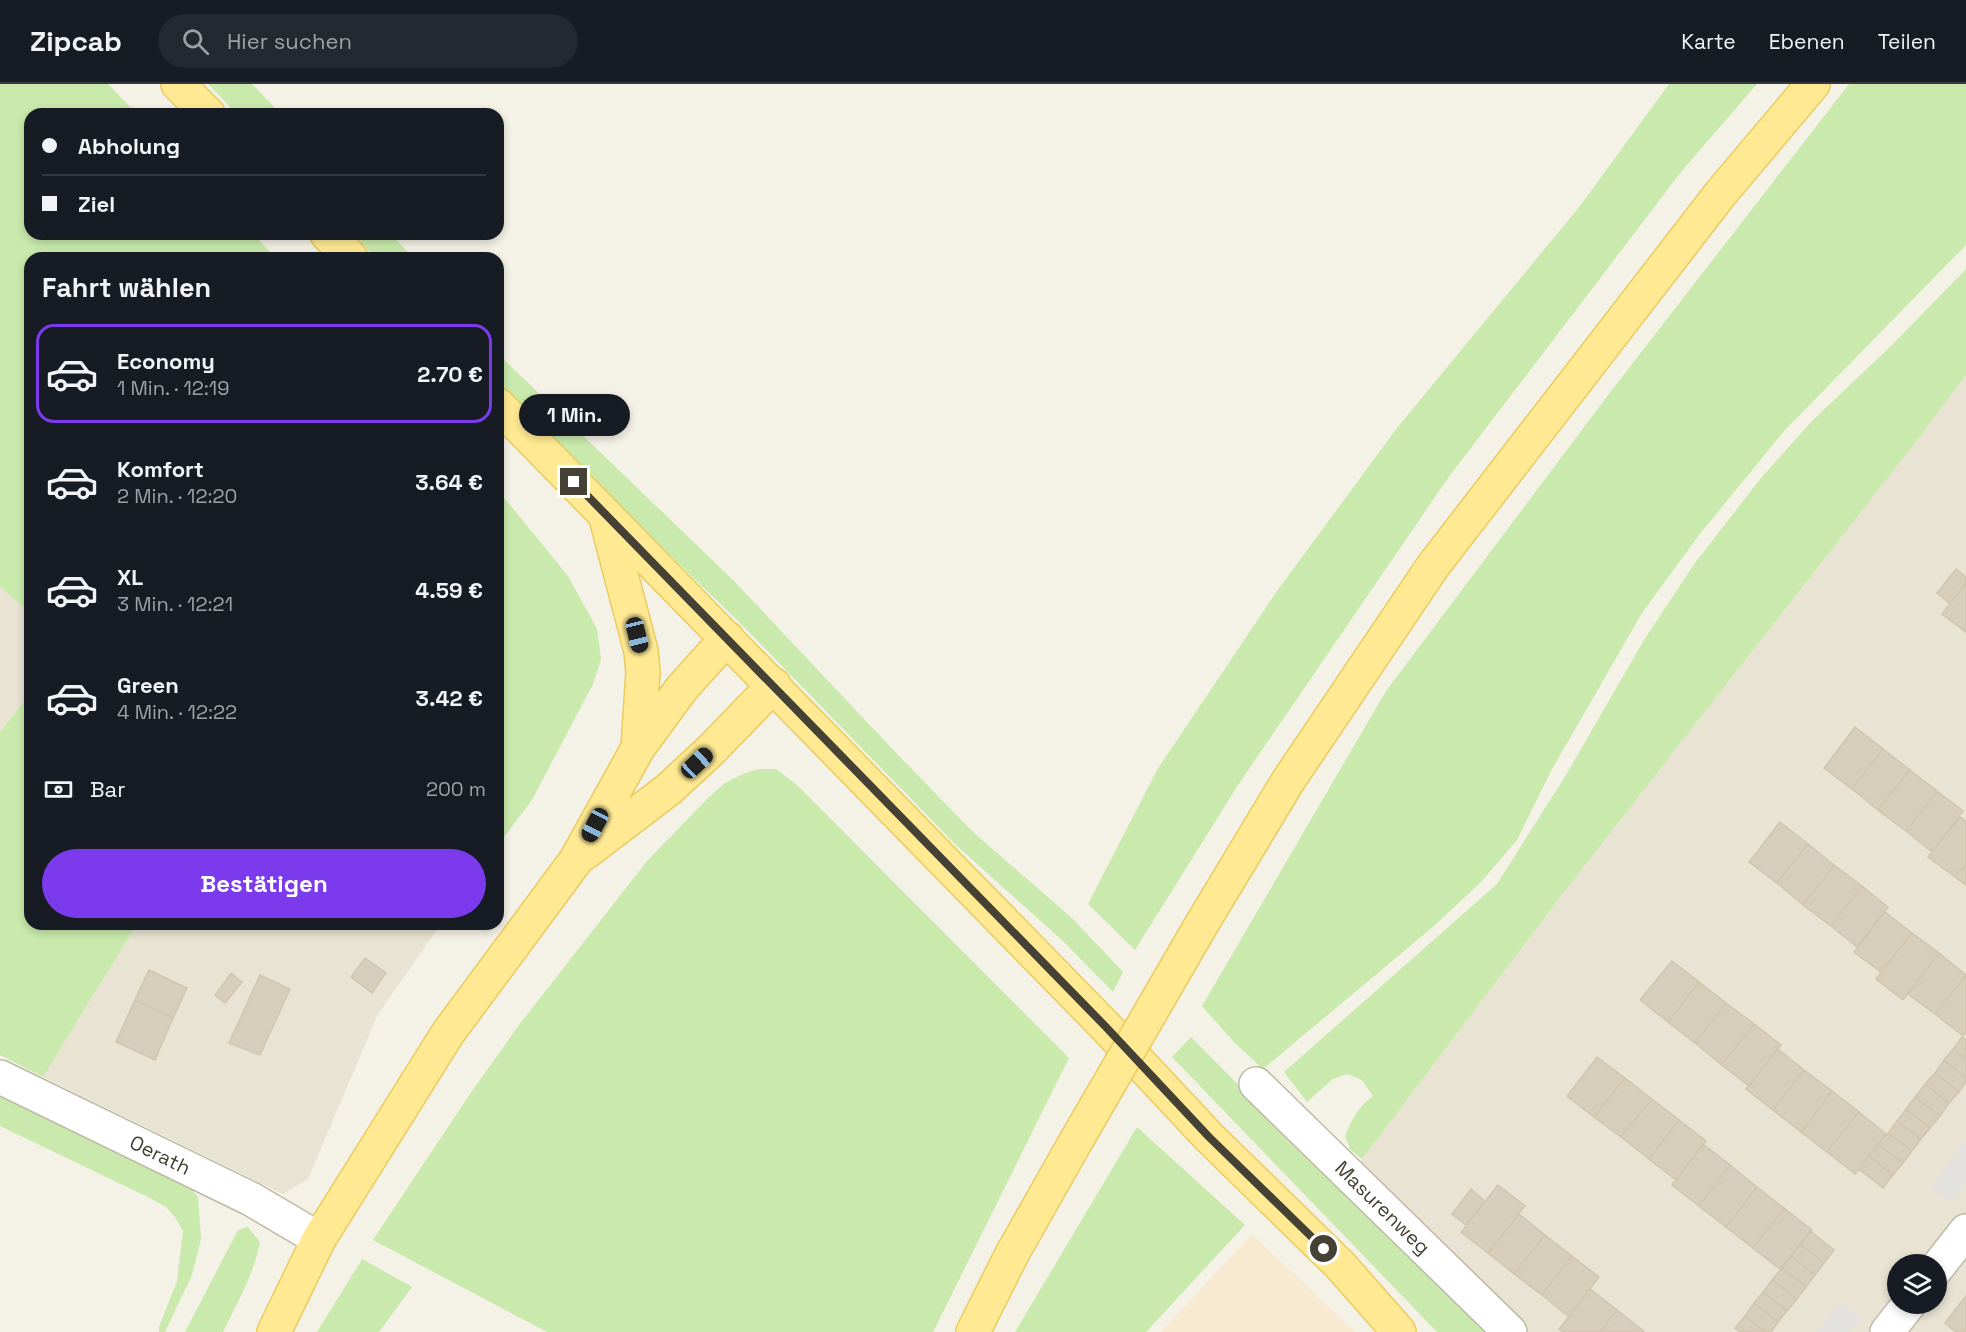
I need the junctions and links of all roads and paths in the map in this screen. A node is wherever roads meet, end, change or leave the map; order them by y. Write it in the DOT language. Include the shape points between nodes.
graph roads {
  1 [pos="178,84"];
  2 [pos="1813,84"];
  3 [pos="202,108"];
  4 [pos="333,240"];
  5 [pos="345,252"];
  6 [pos="504,411"];
  7 [pos="605,513"];
  8 [pos="727,638"];
  9 [pos="774,685"];
  10 [pos="638,748"];
  11 [pos="576,860"];
  12 [pos="0,1077"];
  13 [pos="1257,1084"];
  14 [pos="1966,1231"];
  15 [pos="319,1239"];
  16 [pos="1947,1255"];
  17 [pos="1901,1314"];
  18 [pos="274,1332"];
  19 [pos="973,1332"];
  20 [pos="1399,1332"];
  21 [pos="1510,1332"];
  22 [pos="1887,1332"];
  1 -- 3 [label="main road"];
  2 -- 19 [label="main road, bridge" via="1721,193 1433,566 1288,781 1076,1141"];
  4 -- 5 [label="main road"];
  6 -- 7 [label="main road"];
  7 -- 8 [label="main road"];
  7 -- 10 [label="main road" via="641,651"];
  8 -- 9 [label="main road"];
  8 -- 10 [label="main road" via="682,688"];
  9 -- 11 [label="main road" via="669,789"];
  9 -- 20 [label="main road" via="1209,1137 1340,1265"];
  10 -- 11 [label="main road"];
  11 -- 15 [label="main road" via="447,1033"];
  12 -- 15 [label="street, Oerath" via="251,1199"];
  13 -- 21 [label="street, Masurenweg"];
  14 -- 16 [label="street"];
  15 -- 18 [label="main road"];
  17 -- 22 [label="street"];
}
